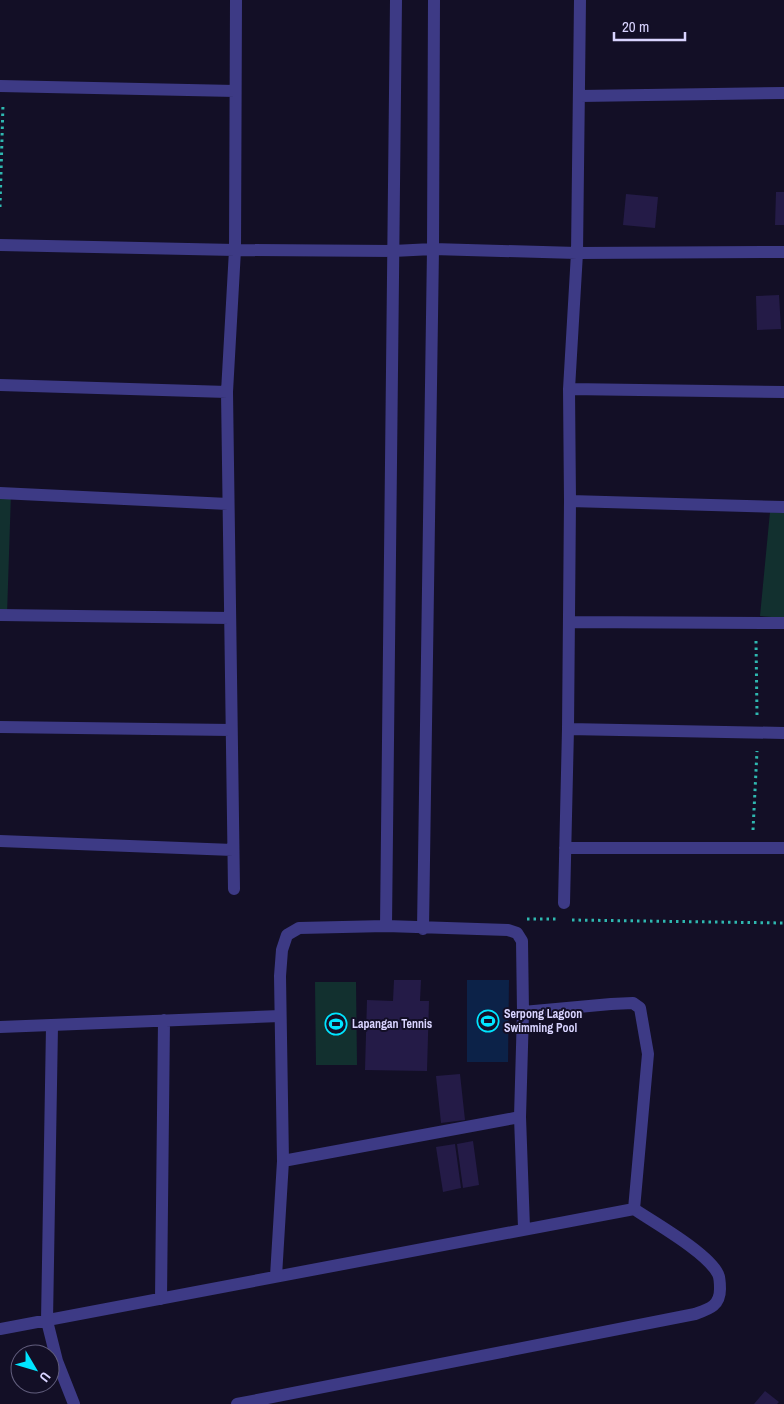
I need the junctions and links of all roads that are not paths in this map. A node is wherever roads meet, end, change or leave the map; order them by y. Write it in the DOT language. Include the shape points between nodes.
graph roads {
  1 [pos="236,0"];
  2 [pos="396,0"];
  3 [pos="434,0"];
  4 [pos="580,0"];
  5 [pos="2,86"];
  6 [pos="235,92"];
  7 [pos="784,92"];
  8 [pos="580,96"];
  9 [pos="0,245"];
  10 [pos="433,249"];
  11 [pos="235,250"];
  12 [pos="393,251"];
  13 [pos="784,252"];
  14 [pos="577,253"];
  15 [pos="0,385"];
  16 [pos="569,389"];
  17 [pos="227,392"];
  18 [pos="784,392"];
  19 [pos="0,493"];
  20 [pos="570,501"];
  21 [pos="228,504"];
  22 [pos="784,507"];
  23 [pos="0,615"];
  24 [pos="230,618"];
  25 [pos="569,622"];
  26 [pos="784,623"];
  27 [pos="0,727"];
  28 [pos="231,730"];
  29 [pos="568,730"];
  30 [pos="784,733"];
  31 [pos="0,841"];
  32 [pos="565,848"];
  33 [pos="784,848"];
  34 [pos="233,850"];
  35 [pos="234,889"];
  36 [pos="564,903"];
  37 [pos="386,926"];
  38 [pos="423,928"];
  39 [pos="523,1012"];
  40 [pos="280,1016"];
  41 [pos="164,1020"];
  42 [pos="52,1026"];
  43 [pos="0,1027"];
  44 [pos="520,1117"];
  45 [pos="283,1161"];
  46 [pos="634,1209"];
  47 [pos="524,1228"];
  48 [pos="276,1276"];
  49 [pos="161,1299"];
  50 [pos="47,1321"];
  51 [pos="0,1329"];
  52 [pos="74,1404"];
  53 [pos="237,1404"];
  1 -- 6 [label="street"];
  2 -- 12 [label="street"];
  3 -- 10 [label="street"];
  4 -- 8 [label="street"];
  5 -- 6 [label="street"];
  6 -- 11 [label="street"];
  7 -- 8 [label="street"];
  8 -- 14 [label="street"];
  9 -- 11 [label="street"];
  10 -- 12 [label="street"];
  10 -- 14 [label="street"];
  10 -- 38 [label="street"];
  11 -- 12 [label="street"];
  11 -- 17 [label="street"];
  12 -- 37 [label="street"];
  13 -- 14 [label="street"];
  14 -- 16 [label="street"];
  15 -- 17 [label="street"];
  16 -- 18 [label="street"];
  16 -- 20 [label="street"];
  17 -- 21 [label="street"];
  19 -- 21 [label="street"];
  20 -- 22 [label="street"];
  20 -- 25 [label="street"];
  21 -- 24 [label="street"];
  23 -- 24 [label="street"];
  24 -- 28 [label="street"];
  25 -- 26 [label="street"];
  25 -- 29 [label="street"];
  27 -- 28 [label="street"];
  28 -- 34 [label="street"];
  29 -- 30 [label="street"];
  29 -- 32 [label="street"];
  31 -- 34 [label="street"];
  32 -- 33 [label="street"];
  32 -- 36 [label="street"];
  34 -- 35 [label="street"];
  37 -- 38 [label="street"];
  37 -- 40 [label="street" via="308,927 287,935 282,950"];
  38 -- 39 [label="street" via="508,930 517,933 522,941"];
  39 -- 44 [label="street"];
  39 -- 46 [label="street" via="612,1004 632,1004 640,1008 648,1054"];
  40 -- 41 [label="street"];
  40 -- 45 [label="street"];
  41 -- 42 [label="street"];
  41 -- 49 [label="street"];
  42 -- 43 [label="street"];
  42 -- 50 [label="street"];
  44 -- 45 [label="street"];
  44 -- 47 [label="street"];
  45 -- 48 [label="street"];
  46 -- 47 [label="street"];
  46 -- 53 [label="street" via="711,1263 720,1276 720,1297 714,1305 695,1314"];
  47 -- 48 [label="street"];
  48 -- 49 [label="street"];
  49 -- 50 [label="street"];
  50 -- 51 [label="street"];
  50 -- 52 [label="street" via="57,1361"];
}
